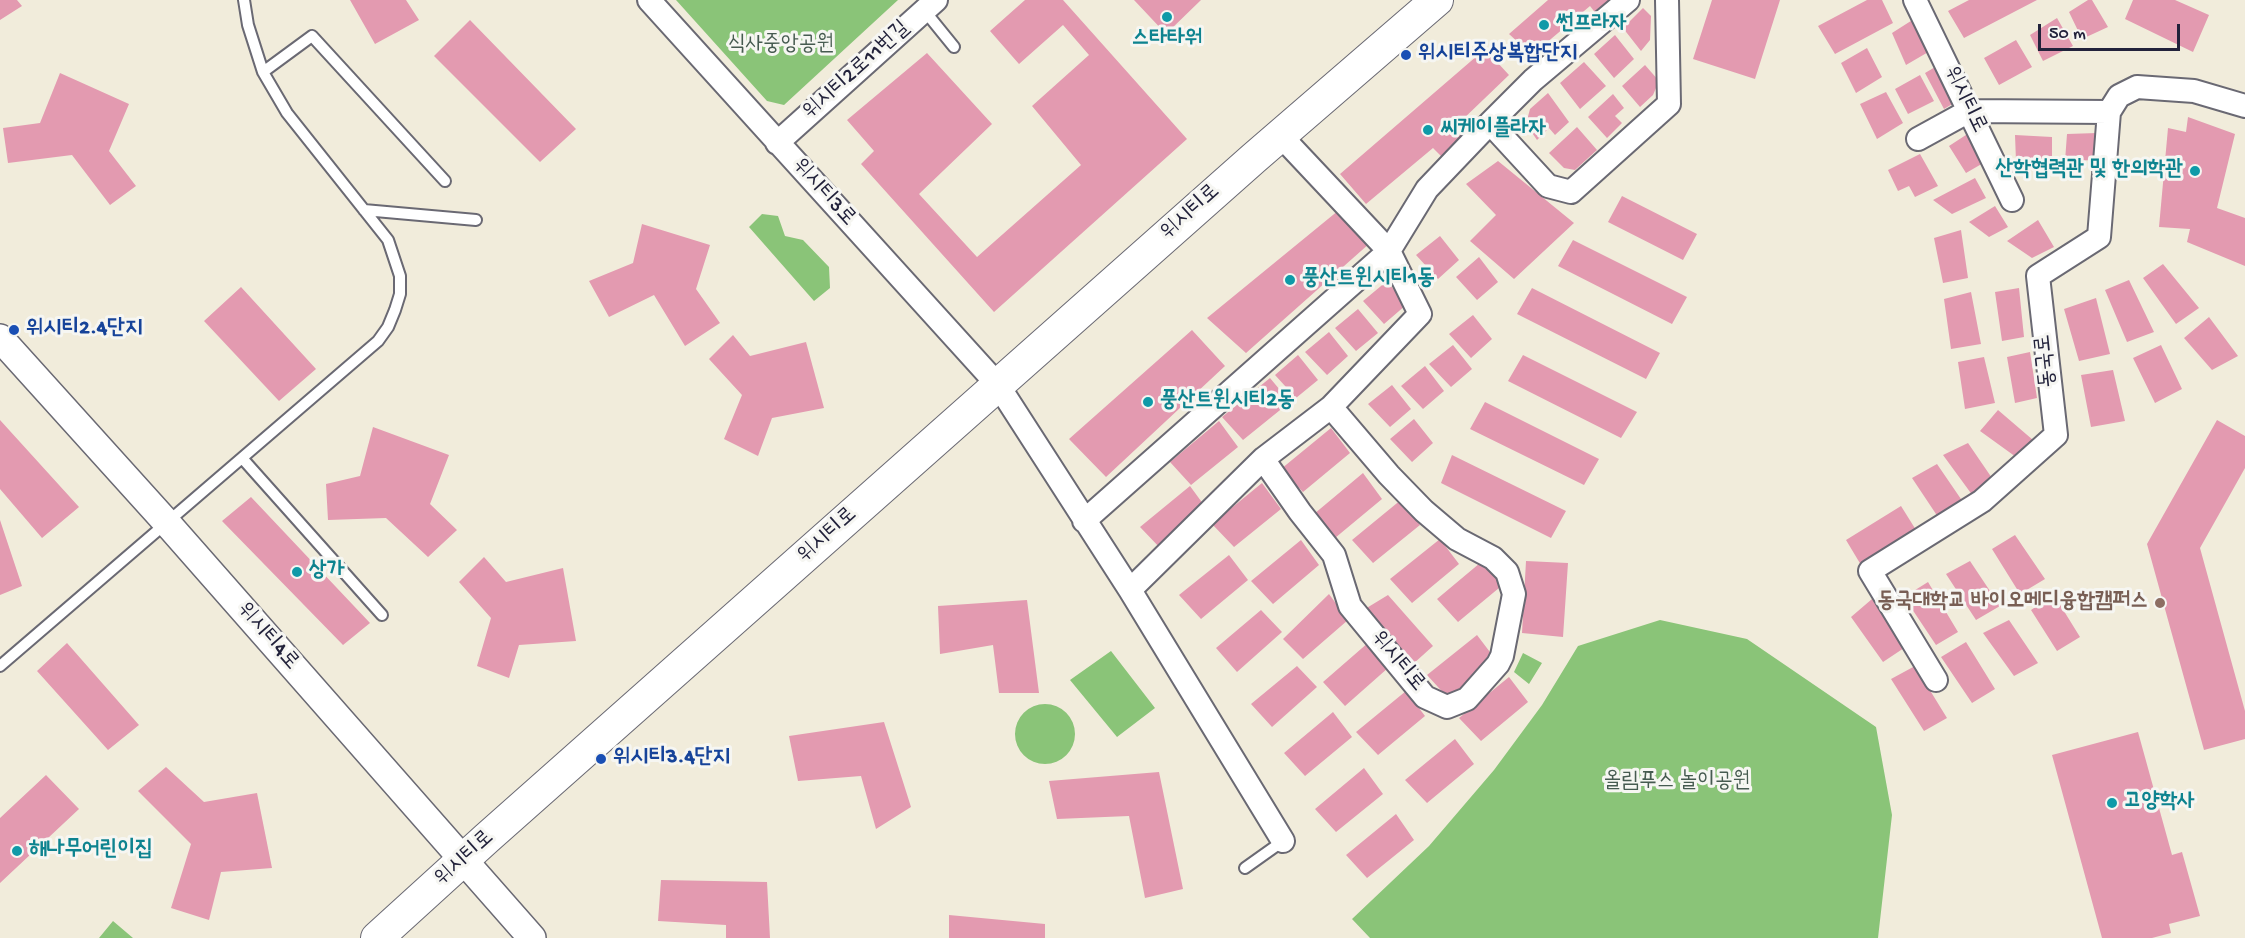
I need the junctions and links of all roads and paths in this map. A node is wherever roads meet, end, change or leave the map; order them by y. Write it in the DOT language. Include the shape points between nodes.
graph roads {
  1 [pos="244,0"];
  2 [pos="649,0"];
  3 [pos="1437,0"];
  4 [pos="1628,0"];
  5 [pos="1667,0"];
  6 [pos="1915,0"];
  7 [pos="930,5"];
  8 [pos="954,47"];
  9 [pos="263,72"];
  10 [pos="2245,106"];
  11 [pos="1969,111"];
  12 [pos="2109,112"];
  13 [pos="1490,123"];
  14 [pos="1280,135"];
  15 [pos="1918,139"];
  16 [pos="777,143"];
  17 [pos="445,181"];
  18 [pos="2012,200"];
  19 [pos="364,210"];
  20 [pos="476,220"];
  21 [pos="1389,251"];
  22 [pos="0,338"];
  23 [pos="998,385"];
  24 [pos="1331,407"];
  25 [pos="242,458"];
  26 [pos="1263,459"];
  27 [pos="1084,521"];
  28 [pos="167,523"];
  29 [pos="1130,590"];
  30 [pos="382,615"];
  31 [pos="2,665"];
  32 [pos="1936,680"];
  33 [pos="1283,841"];
  34 [pos="463,861"];
  35 [pos="1245,868"];
  36 [pos="377,938"];
  37 [pos="532,938"];
  1 -- 9 [label="lane"];
  2 -- 16 [label="street, 위시티3로"];
  3 -- 14 [label="main road, 위시티로"];
  4 -- 13 [label="street" via="1533,80"];
  5 -- 13 [label="street" via="1669,104 1571,192 1548,186"];
  6 -- 11 [label="street, 위시티로"];
  7 -- 8 [label="lane"];
  7 -- 16 [label="street, 위시티2로11번길"];
  9 -- 17 [label="lane" via="312,36"];
  9 -- 19 [label="lane" via="287,113"];
  10 -- 12 [label="street" via="2194,91 2137,87 2119,96"];
  11 -- 12 [label="street"];
  11 -- 15 [label="street"];
  11 -- 18 [label="street, 위시티로"];
  12 -- 32 [label="street, 동국로" via="2099,237 2038,276 2056,435 1982,501 1870,572"];
  13 -- 21 [label="street" via="1427,189"];
  14 -- 21 [label="street"];
  14 -- 23 [label="main road, 위시티로"];
  16 -- 23 [label="street, 위시티3로"];
  19 -- 20 [label="lane"];
  19 -- 25 [label="lane" via="388,240 400,276 400,294 388,327 378,341"];
  21 -- 24 [label="street" via="1420,314"];
  21 -- 27 [label="street"];
  22 -- 28 [label="street, 위시티4로"];
  23 -- 27 [label="street, 위시티3로"];
  23 -- 34 [label="main road, 위시티로"];
  24 -- 26 [label="street"];
  24 -- 26 [label="street, 위시티로" via="1424,510 1457,539 1493,558 1508,572 1514,594 1502,656 1467,699 1447,707 1425,697 1350,606 1334,555"];
  25 -- 28 [label="lane"];
  25 -- 30 [label="lane"];
  26 -- 29 [label="street"];
  27 -- 29 [label="street, 위시티3로"];
  28 -- 31 [label="lane"];
  28 -- 34 [label="street, 위시티4로"];
  29 -- 33 [label="street, 위시티3로"];
  33 -- 35 [label="lane"];
  34 -- 36 [label="main road, 위시티로"];
  34 -- 37 [label="street, 위시티4로"];
}
